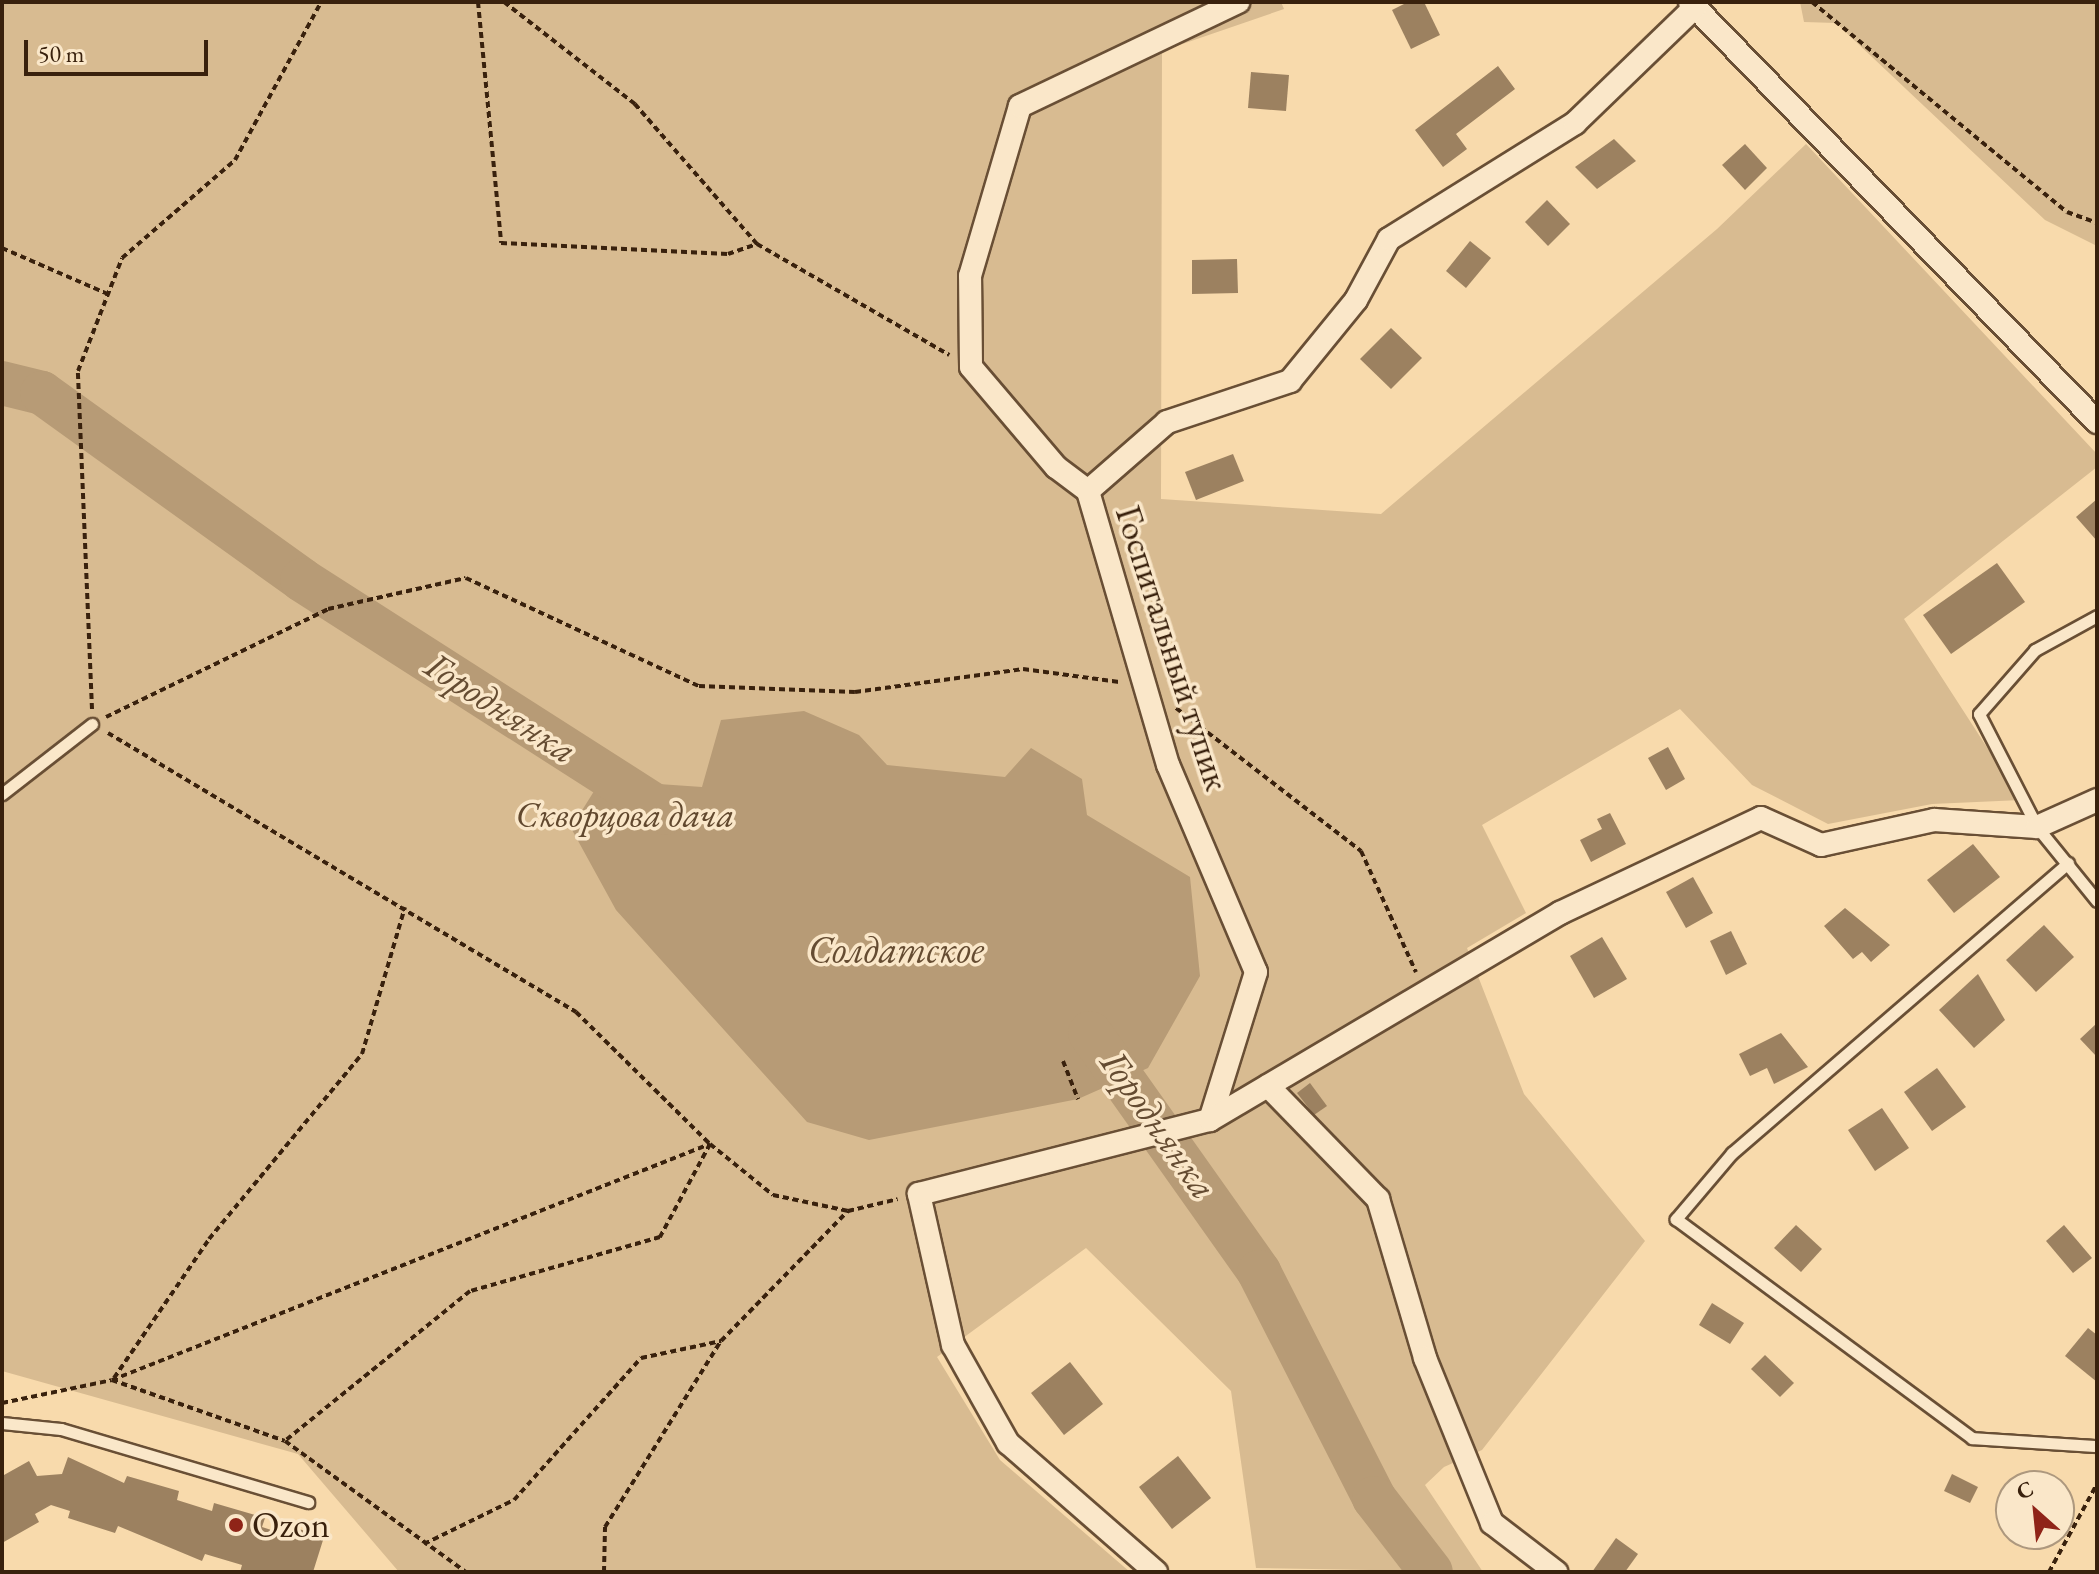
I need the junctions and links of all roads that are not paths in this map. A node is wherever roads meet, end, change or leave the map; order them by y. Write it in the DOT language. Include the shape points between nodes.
graph roads {
  1 [pos="1238,2"];
  2 [pos="1692,4"];
  3 [pos="2097,422"];
  4 [pos="1088,491"];
  5 [pos="2097,616"];
  6 [pos="92,724"];
  7 [pos="2,794"];
  8 [pos="2097,800"];
  9 [pos="2037,827"];
  10 [pos="2068,863"];
  11 [pos="2097,901"];
  12 [pos="1268,1086"];
  13 [pos="1210,1120"];
  14 [pos="2,1423"];
  15 [pos="2097,1446"];
  16 [pos="308,1502"];
  17 [pos="1156,1572"];
  18 [pos="1556,1572"];
  1 -- 4 [label="street" via="1020,106 970,276 971,367 1056,467"];
  2 -- 3 [label="street"];
  2 -- 4 [label="street, Госпитальный тупик" via="1575,123 1389,239 1356,300 1290,381 1167,422"];
  4 -- 13 [label="street, Госпитальный тупик" via="1168,765 1256,972"];
  5 -- 9 [label="lane" via="2035,650 1979,714"];
  6 -- 7 [label="lane"];
  8 -- 9 [label="street"];
  9 -- 10 [label="lane"];
  9 -- 12 [label="street" via="1934,820 1821,845 1761,818 1560,913"];
  10 -- 11 [label="lane"];
  10 -- 15 [label="lane" via="1732,1153 1676,1219 1972,1438"];
  12 -- 13 [label="street"];
  12 -- 18 [label="street" via="1378,1199 1425,1358 1492,1523"];
  13 -- 17 [label="street" via="919,1194 953,1345 1008,1443"];
  14 -- 16 [label="lane" via="61,1429"];
}
